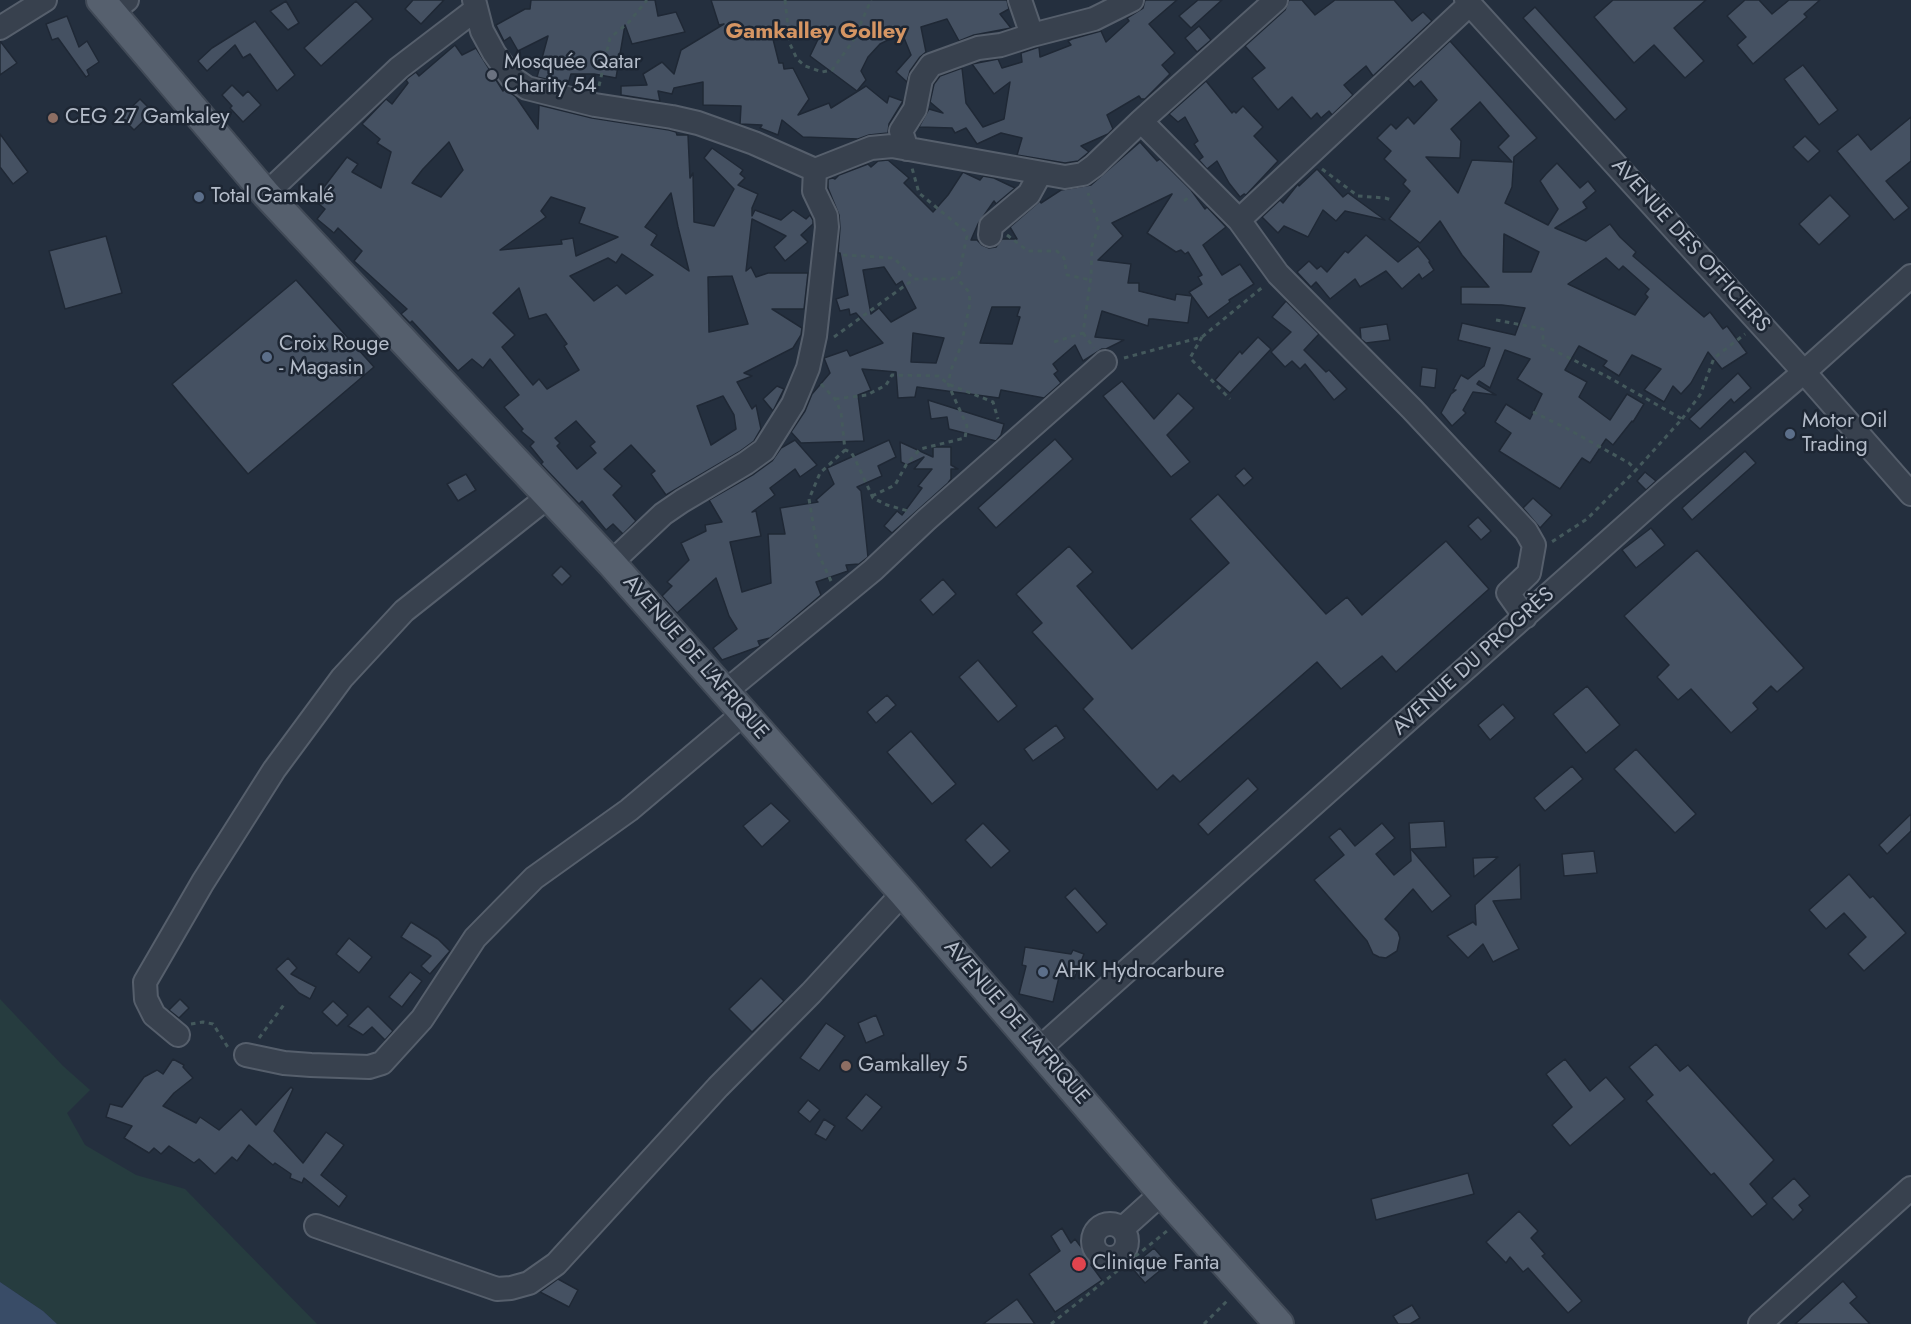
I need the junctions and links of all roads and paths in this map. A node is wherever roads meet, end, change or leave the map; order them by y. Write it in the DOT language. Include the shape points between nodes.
graph roads {
  1 [pos="45,0"];
  2 [pos="647,0"];
  3 [pos="785,0"];
  4 [pos="871,0"];
  5 [pos="1020,0"];
  6 [pos="1132,0"];
  7 [pos="1276,0"];
  8 [pos="1468,2"];
  9 [pos="114,4"];
  10 [pos="475,5"];
  11 [pos="0,28"];
  12 [pos="1032,35"];
  13 [pos="595,105"];
  14 [pos="1141,121"];
  15 [pos="907,149"];
  16 [pos="1309,154"];
  17 [pos="815,170"];
  18 [pos="1040,174"];
  19 [pos="1083,174"];
  20 [pos="266,194"];
  21 [pos="1392,200"];
  22 [pos="1239,220"];
  23 [pos="990,235"];
  24 [pos="824,255"];
  25 [pos="1278,274"];
  26 [pos="956,276"];
  27 [pos="1911,276"];
  28 [pos="914,279"];
  29 [pos="1090,280"];
  30 [pos="1496,320"];
  31 [pos="1760,322"];
  32 [pos="1083,333"];
  33 [pos="1202,337"];
  34 [pos="1054,342"];
  35 [pos="809,362"];
  36 [pos="1105,362"];
  37 [pos="1804,372"];
  38 [pos="948,384"];
  39 [pos="835,399"];
  40 [pos="1230,399"];
  41 [pos="1533,412"];
  42 [pos="998,419"];
  43 [pos="1682,419"];
  44 [pos="845,450"];
  45 [pos="1636,470"];
  46 [pos="1911,494"];
  47 [pos="549,496"];
  48 [pos="872,496"];
  49 [pos="926,520"];
  50 [pos="1534,553"];
  51 [pos="611,563"];
  52 [pos="840,597"];
  53 [pos="1525,617"];
  54 [pos="725,692"];
  55 [pos="744,713"];
  56 [pos="903,893"];
  57 [pos="286,1002"];
  58 [pos="178,1035"];
  59 [pos="1039,1049"];
  60 [pos="246,1055"];
  61 [pos="1911,1188"];
  62 [pos="1162,1193"];
  63 [pos="1184,1217"];
  64 [pos="316,1226"];
  65 [pos="1122,1229"];
  66 [pos="1244,1285"];
  67 [pos="1051,1324"];
  68 [pos="1203,1324"];
  69 [pos="1279,1324"];
  70 [pos="1760,1324"];
  1 -- 11 [label="street"];
  2 -- 13 [label="path" via="608,42"];
  3 -- 4 [label="path" via="790,44 797,59 822,72 832,70 853,41"];
  5 -- 12 [label="street"];
  6 -- 12 [label="street" via="1094,19"];
  7 -- 14 [label="street"];
  8 -- 16 [label="street"];
  8 -- 31 [label="street, AVENUE DES OFFICIERS"];
  9 -- 20 [label="main road, AVENUE DE L'AFRIQUE"];
  10 -- 13 [label="street" via="482,31 511,77 527,88"];
  10 -- 20 [label="street" via="399,68"];
  12 -- 15 [label="street" via="931,65 921,79 915,109 901,131"];
  13 -- 17 [label="street" via="698,123"];
  14 -- 19 [label="street"];
  14 -- 22 [label="street"];
  15 -- 17 [label="street" via="872,148"];
  15 -- 18 [label="street"];
  15 -- 26 [label="path" via="919,193 967,236"];
  16 -- 21 [label="path" via="1317,165 1358,196"];
  16 -- 22 [label="street"];
  17 -- 24 [label="street" via="814,191 827,221"];
  18 -- 19 [label="street"];
  18 -- 23 [label="street" via="1029,194 991,226"];
  19 -- 29 [label="path" via="1098,225"];
  20 -- 47 [label="main road, AVENUE DE L'AFRIQUE"];
  22 -- 25 [label="street"];
  23 -- 29 [label="path" via="1006,234 1028,250 1057,250 1064,258 1067,275"];
  24 -- 28 [label="path" via="894,258"];
  24 -- 35 [label="street"];
  25 -- 33 [label="path"];
  25 -- 50 [label="street" via="1526,531"];
  26 -- 28 [label="path"];
  26 -- 38 [label="path" via="969,292 970,303"];
  27 -- 37 [label="street, AVENUE DU PROGRÈS"];
  28 -- 35 [label="path"];
  29 -- 32 [label="path"];
  30 -- 43 [label="path" via="1543,329 1543,345 1608,376"];
  31 -- 37 [label="street, AVENUE DES OFFICIERS"];
  31 -- 43 [label="path" via="1714,358 1700,395"];
  32 -- 34 [label="path"];
  32 -- 36 [label="path"];
  33 -- 36 [label="path"];
  33 -- 40 [label="path" via="1190,358"];
  35 -- 39 [label="path"];
  35 -- 51 [label="street" via="793,404 764,450 663,514"];
  36 -- 49 [label="street"];
  37 -- 46 [label="street, AVENUE DES OFFICIERS"];
  37 -- 53 [label="street, AVENUE DU PROGRÈS"];
  38 -- 39 [label="path" via="939,376 892,375 886,385 867,395"];
  38 -- 42 [label="path" via="993,402"];
  38 -- 48 [label="path" via="967,426 965,438 920,450 895,485"];
  39 -- 44 [label="path" via="841,412"];
  41 -- 45 [label="path"];
  43 -- 45 [label="path"];
  44 -- 48 [label="path" via="851,452"];
  44 -- 52 [label="path" via="820,473 808,499 818,553"];
  45 -- 50 [label="path" via="1587,519"];
  47 -- 51 [label="main road, AVENUE DE L'AFRIQUE"];
  47 -- 58 [label="street" via="404,611 342,678 274,770 145,982 146,999 154,1015"];
  48 -- 49 [label="path"];
  49 -- 52 [label="street"];
  50 -- 53 [label="street" via="1529,573 1508,592"];
  51 -- 54 [label="main road, AVENUE DE L'AFRIQUE"];
  52 -- 54 [label="street"];
  53 -- 59 [label="street, AVENUE DU PROGRÈS"];
  54 -- 55 [label="main road, AVENUE DE L'AFRIQUE"];
  55 -- 56 [label="main road, AVENUE DE L'AFRIQUE"];
  55 -- 60 [label="street" via="623,815 534,878 475,938 422,1019 382,1063 310,1065"];
  56 -- 59 [label="main road, AVENUE DE L'AFRIQUE"];
  56 -- 64 [label="street" via="556,1264 529,1283 497,1289"];
  57 -- 60 [label="path"];
  58 -- 60 [label="path" via="193,1023 213,1024 237,1061"];
  59 -- 62 [label="main road, AVENUE DE L'AFRIQUE"];
  61 -- 70 [label="street"];
  62 -- 63 [label="main road, AVENUE DE L'AFRIQUE"];
  62 -- 65 [label="street"];
  63 -- 66 [label="main road, AVENUE DE L'AFRIQUE"];
  63 -- 67 [label="path"];
  66 -- 68 [label="path"];
  66 -- 69 [label="main road, AVENUE DE L'AFRIQUE"];
}
